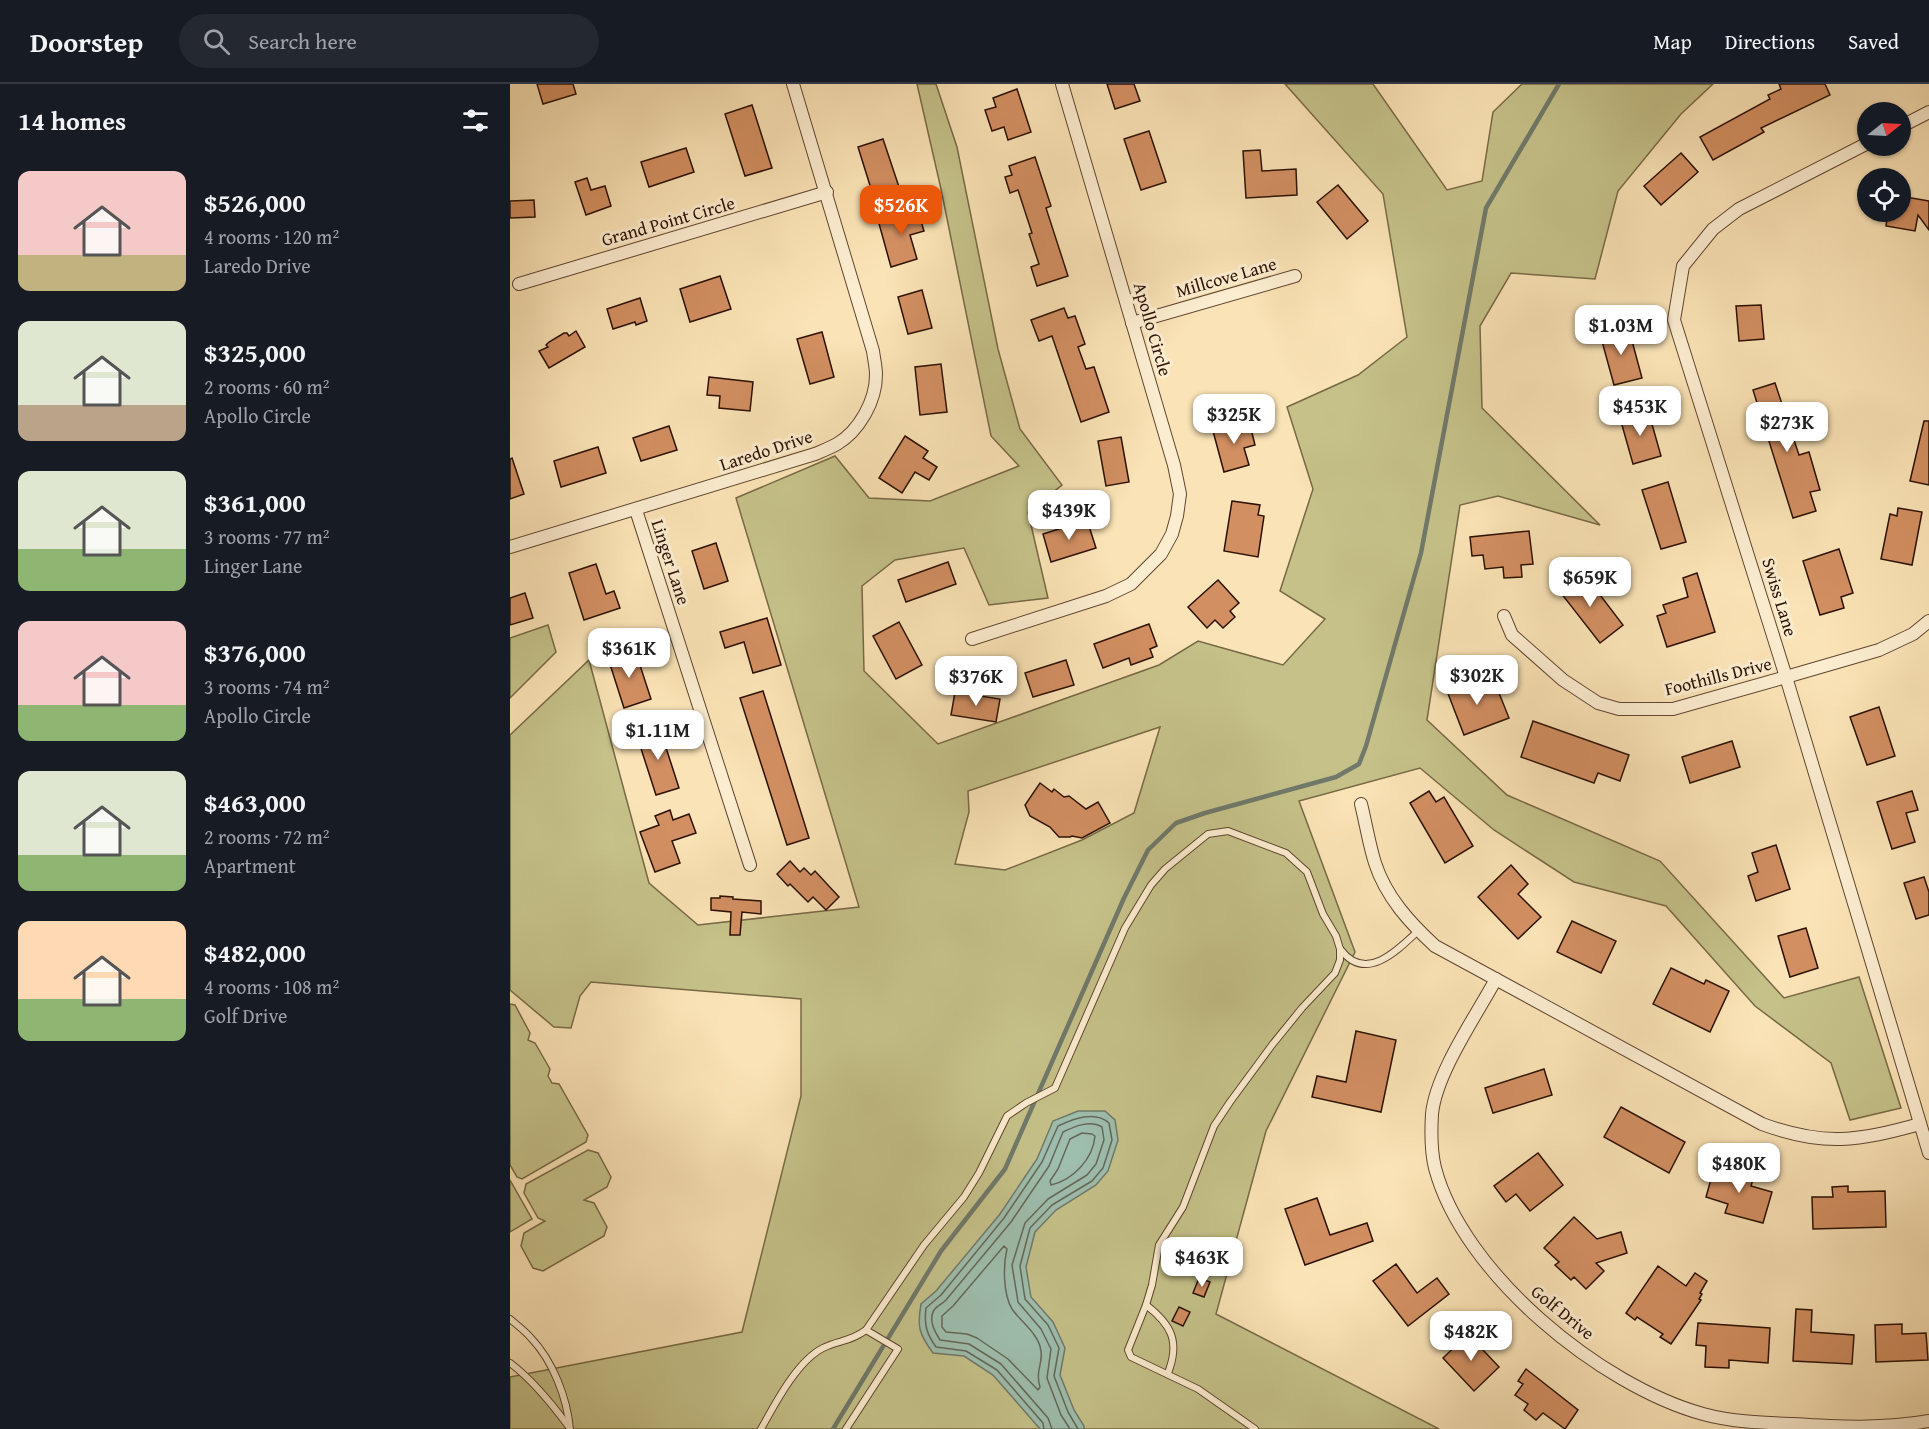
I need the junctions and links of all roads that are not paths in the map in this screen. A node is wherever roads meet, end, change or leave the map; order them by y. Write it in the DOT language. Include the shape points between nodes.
graph roads {
  1 [pos="794,84"];
  2 [pos="1062,84"];
  3 [pos="1929,112"];
  4 [pos="1911,121"];
  5 [pos="1857,149"];
  6 [pos="827,192"];
  7 [pos="1295,276"];
  8 [pos="519,284"];
  9 [pos="1132,323"];
  10 [pos="636,510"];
  11 [pos="510,547"];
  12 [pos="1504,616"];
  13 [pos="1929,621"];
  14 [pos="972,639"];
  15 [pos="1786,677"];
  16 [pos="1361,804"];
  17 [pos="750,865"];
  18 [pos="1419,930"];
  19 [pos="1340,949"];
  20 [pos="1496,979"];
  21 [pos="1920,1124"];
  22 [pos="1929,1153"];
  23 [pos="1146,1305"];
  24 [pos="510,1319"];
  25 [pos="866,1330"];
  26 [pos="510,1363"];
  27 [pos="1168,1373"];
  28 [pos="1929,1421"];
  29 [pos="570,1428"];
  30 [pos="761,1429"];
  31 [pos="846,1429"];
  32 [pos="1255,1429"];
  1 -- 6 [label="street, Laredo Drive"];
  2 -- 9 [label="street, Apollo Circle"];
  3 -- 4 [label="street"];
  5 -- 15 [label="street, Swiss Lane" via="1739,208 1713,229 1683,266 1674,320"];
  6 -- 8 [label="street, Grand Point Circle"];
  6 -- 10 [label="street, Laredo Drive" via="873,351 876,376 865,413 838,443 815,454"];
  7 -- 9 [label="street, Millcove Lane"];
  9 -- 14 [label="street, Apollo Circle" via="1180,494 1172,534 1161,554 1131,584 1106,596"];
  10 -- 11 [label="street, Laredo Drive"];
  10 -- 17 [label="street, Linger Lane"];
  12 -- 15 [label="street, Foothills Drive" via="1512,635 1563,680 1598,703 1618,709 1672,710"];
  13 -- 15 [label="street, Foothills Drive" via="1913,634 1880,650"];
  15 -- 21 [label="street, Swiss Lane"];
  16 -- 18 [label="street" via="1376,865 1394,901"];
  18 -- 19 [label="lane" via="1381,961 1358,963"];
  18 -- 20 [label="street" via="1435,946"];
  19 -- 23 [label="lane" via="1335,973 1272,1045 1214,1126 1183,1207 1159,1245"];
  19 -- 25 [label="lane" via="1306,872 1297,862 1286,853 1228,831 1208,834 1165,869 1125,928 1055,1088 1008,1116 980,1173 924,1245"];
  20 -- 21 [label="street" via="1780,1131 1821,1139 1858,1139"];
  20 -- 28 [label="street, Golf Drive" via="1438,1091 1432,1113 1432,1138 1435,1168 1463,1230 1513,1294 1557,1334 1607,1369 1648,1393 1705,1415 1856,1428"];
  21 -- 22 [label="street, Swiss Lane"];
  23 -- 27 [label="lane" via="1172,1334 1175,1348"];
  23 -- 27 [label="lane" via="1128,1350 1131,1357"];
  24 -- 29 [label="lane" via="532,1339 550,1365"];
  25 -- 30 [label="lane" via="854,1339 809,1356"];
  25 -- 31 [label="lane" via="898,1349"];
  26 -- 29 [label="lane"];
  27 -- 32 [label="lane"];
}
